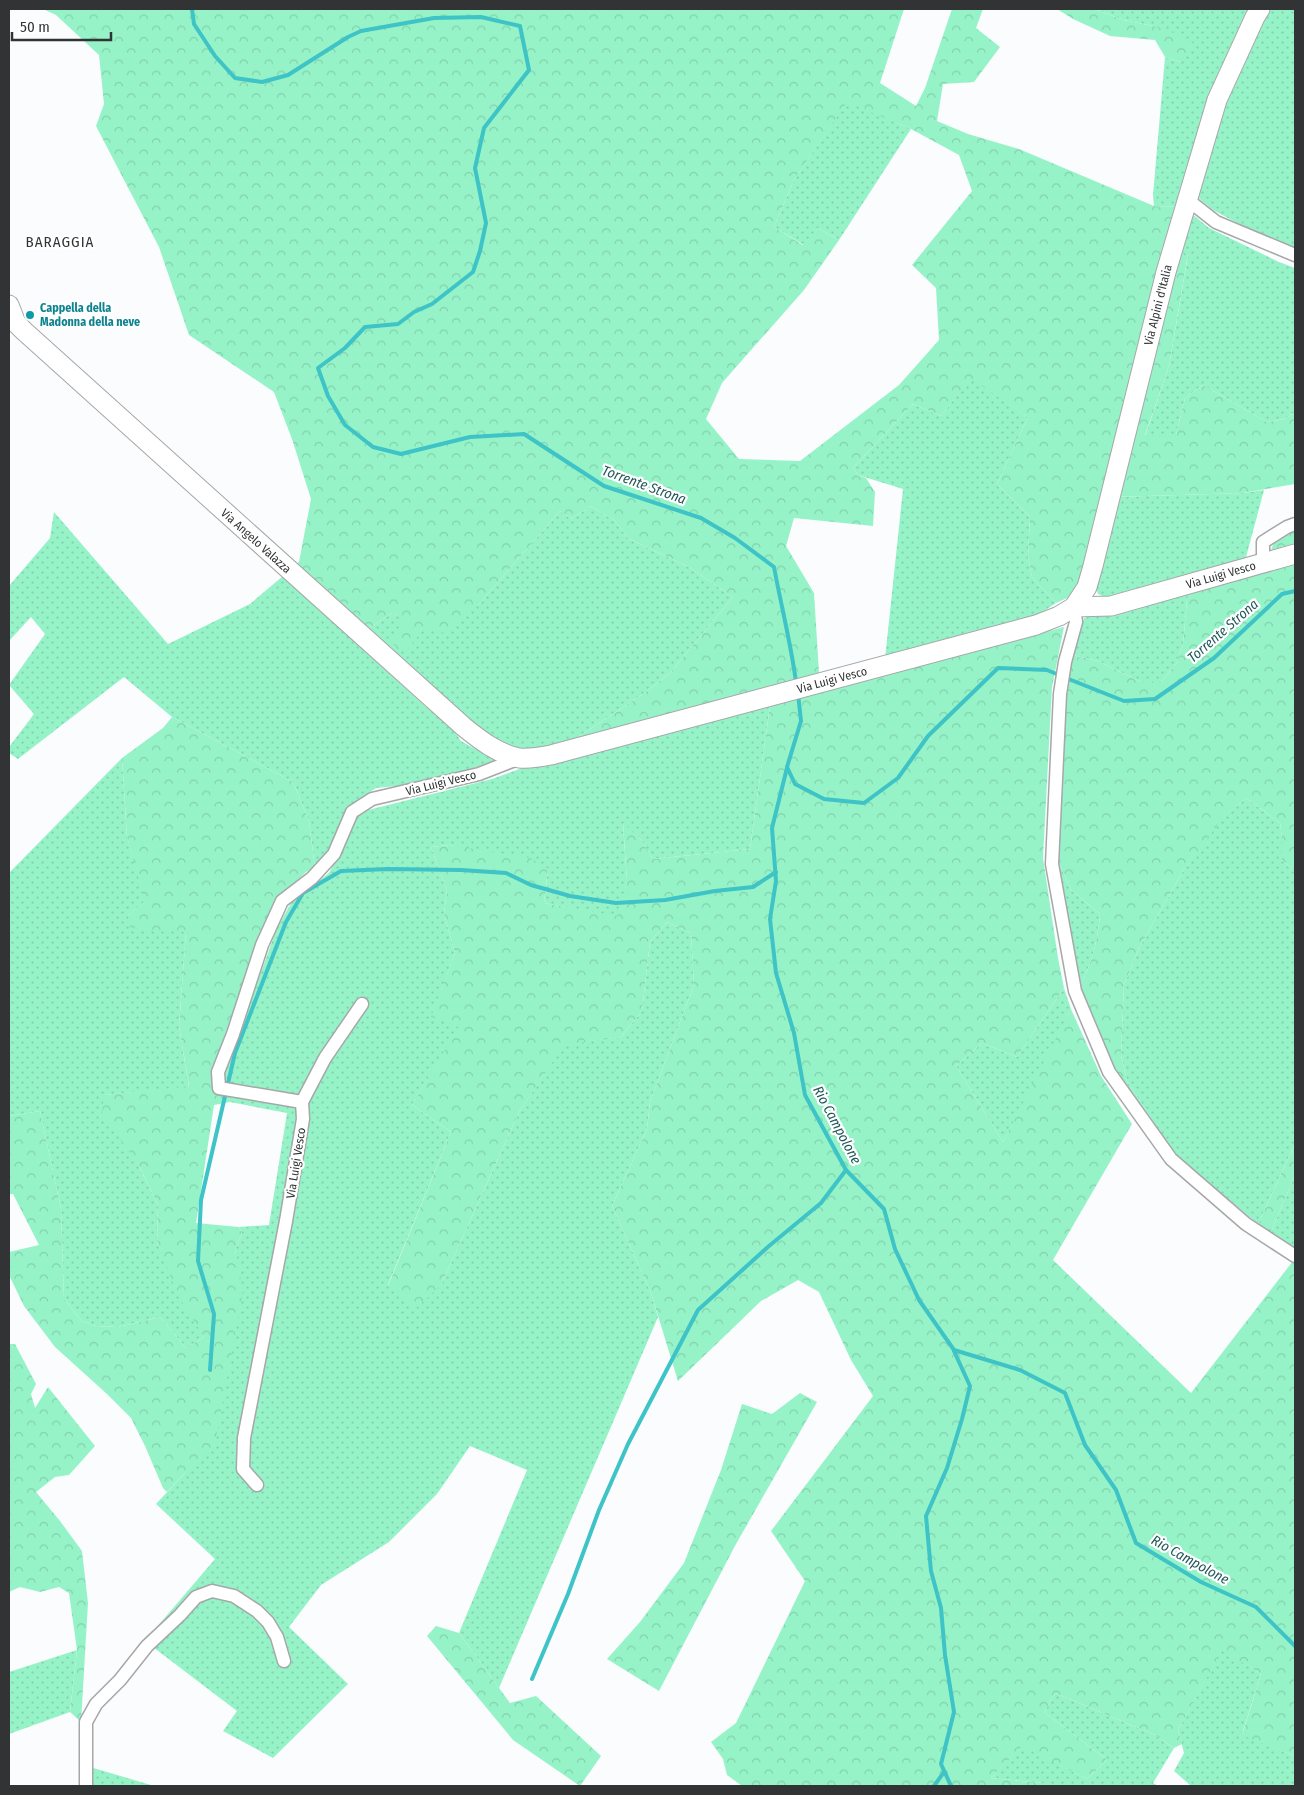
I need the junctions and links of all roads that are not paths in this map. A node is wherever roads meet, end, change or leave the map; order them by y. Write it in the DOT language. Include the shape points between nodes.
graph roads {
  1 [pos="1260,9"];
  2 [pos="1188,200"];
  3 [pos="1295,255"];
  4 [pos="9,305"];
  5 [pos="1295,524"];
  6 [pos="1295,554"];
  7 [pos="1263,563"];
  8 [pos="1074,607"];
  9 [pos="520,758"];
  10 [pos="362,1004"];
  11 [pos="302,1102"];
  12 [pos="1295,1256"];
  13 [pos="258,1485"];
  14 [pos="284,1661"];
  15 [pos="86,1786"];
  1 -- 2 [label="street, Via Alpini d'Italia" via="1254,16 1218,100"];
  2 -- 3 [label="street" via="1216,222"];
  2 -- 8 [label="street, Via Alpini d'Italia" via="1166,272 1093,566 1087,587"];
  4 -- 9 [label="street, Via Angelo Valazza" via="16,323 24,331 464,727 493,748"];
  5 -- 7 [label="street" via="1263,542"];
  6 -- 7 [label="street, Via Luigi Vesco"];
  7 -- 8 [label="street, Via Luigi Vesco" via="1111,606"];
  8 -- 9 [label="street, Via Luigi Vesco" via="1036,625 551,755"];
  8 -- 12 [label="street" via="1076,622 1064,662 1060,694 1052,864 1075,991 1109,1072 1171,1159 1246,1224"];
  9 -- 11 [label="street, Via Luigi Vesco" via="479,774 372,799 352,812 334,854 312,878 282,901 262,945 234,1034 218,1072 219,1088"];
  10 -- 11 [label="street" via="326,1058"];
  11 -- 13 [label="street, Via Luigi Vesco" via="303,1119 286,1221 244,1438 243,1469"];
  14 -- 15 [label="street" via="277,1637 257,1611 227,1594 212,1591 196,1597 96,1704 86,1722"];
}
